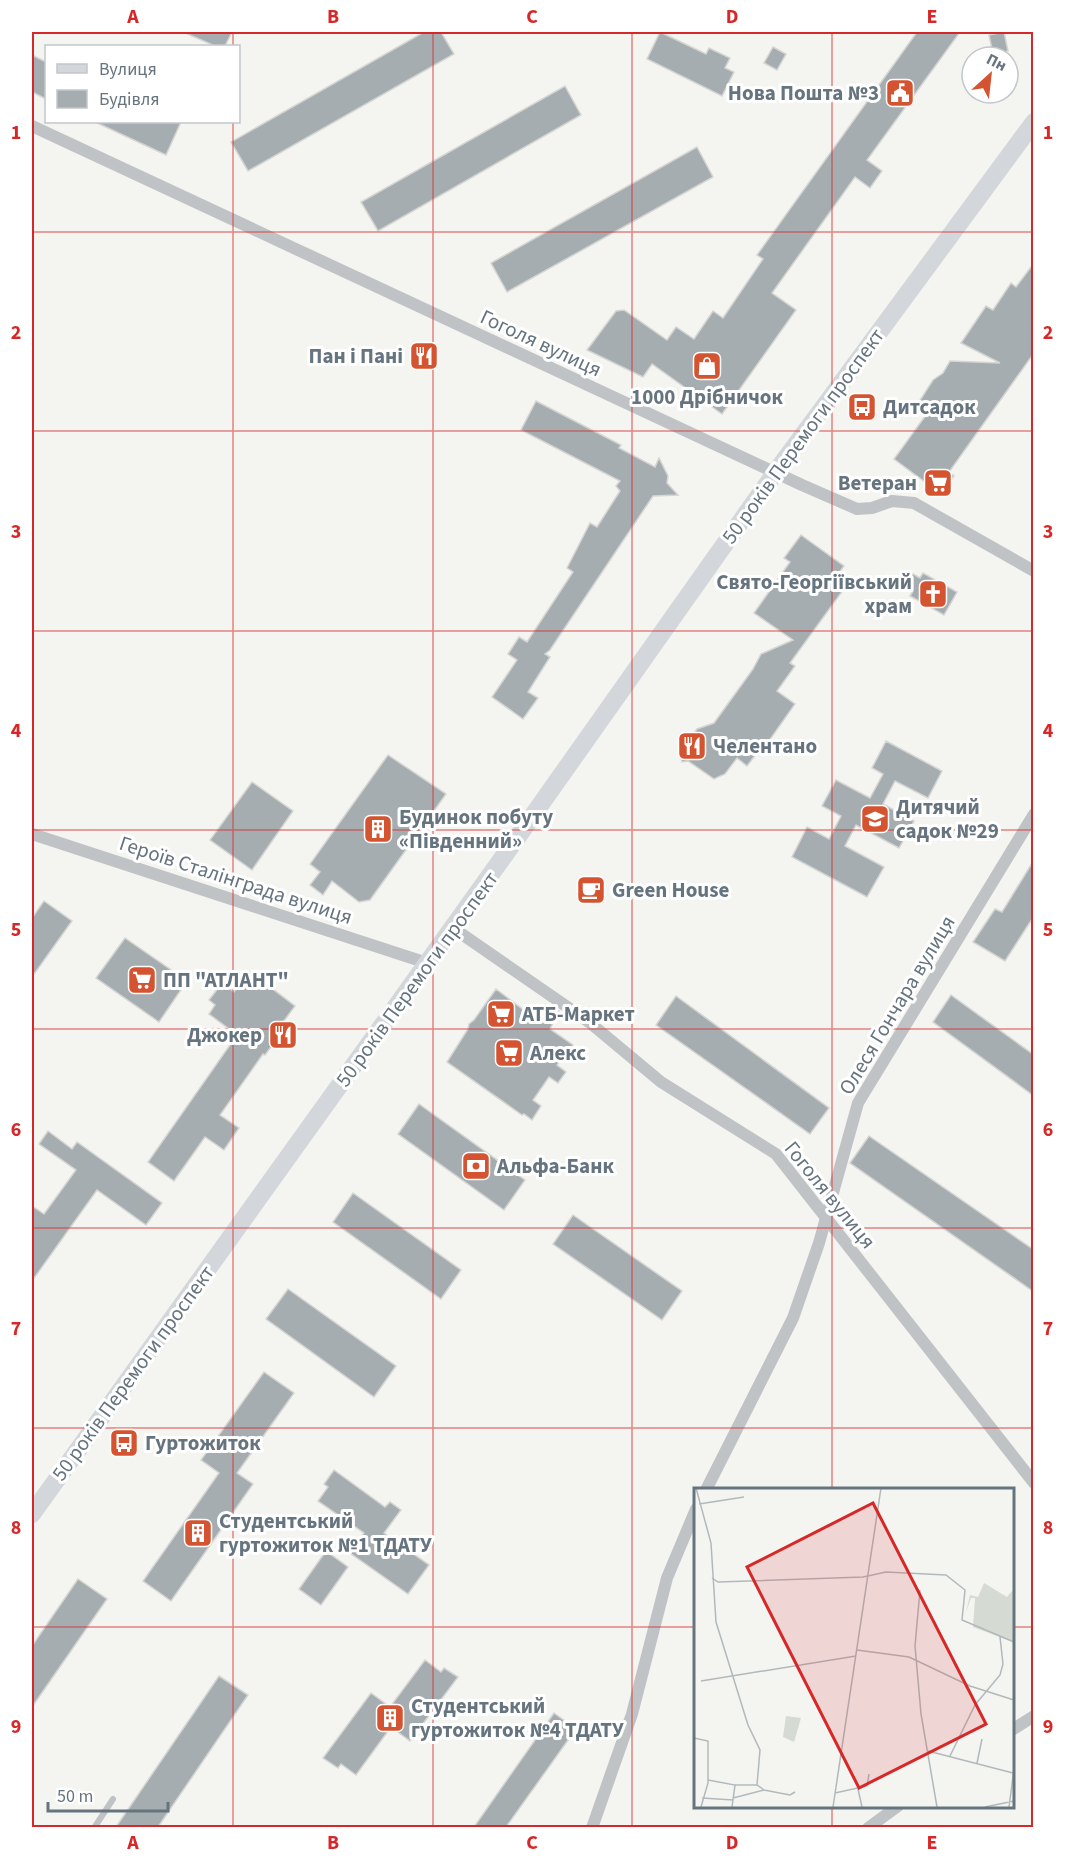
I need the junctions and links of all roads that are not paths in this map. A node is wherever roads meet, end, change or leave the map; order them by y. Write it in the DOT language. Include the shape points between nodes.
graph roads {
  1 [pos="1034,122"];
  2 [pos="32,126"];
  3 [pos="775,473"];
  4 [pos="1034,571"];
  5 [pos="1034,814"];
  6 [pos="32,834"];
  7 [pos="453,928"];
  8 [pos="428,963"];
  9 [pos="825,1218"];
  10 [pos="1034,1483"];
  11 [pos="707,1488"];
  12 [pos="32,1514"];
  13 [pos="694,1514"];
  14 [pos="1034,1716"];
  15 [pos="1014,1729"];
  16 [pos="113,1799"];
  17 [pos="895,1808"];
  18 [pos="94,1827"];
  19 [pos="592,1827"];
  20 [pos="868,1827"];
  1 -- 3 [label="main road, 50 років Перемоги проспект"];
  2 -- 3 [label="street, Гоголя вулиця"];
  3 -- 4 [label="street, Гоголя вулиця" via="857,509 892,501 914,503"];
  3 -- 7 [label="main road, 50 років Перемоги проспект"];
  5 -- 9 [label="street, Олеся Гончара вулиця" via="858,1103"];
  6 -- 8 [label="street, Героїв Сталінграда вулиця"];
  7 -- 8 [label="main road, 50 років Перемоги проспект"];
  7 -- 9 [label="street, Гоголя вулиця" via="589,1022 661,1082 776,1154"];
  8 -- 12 [label="main road, 50 років Перемоги проспект"];
  9 -- 10 [label="street, Гоголя вулиця"];
  9 -- 11 [label="street, Олеся Гончара вулиця" via="793,1318"];
  13 -- 19 [label="street" via="667,1578 632,1714"];
  14 -- 15 [label="street"];
  16 -- 18 [label="lane"];
  17 -- 20 [label="street"];
}
